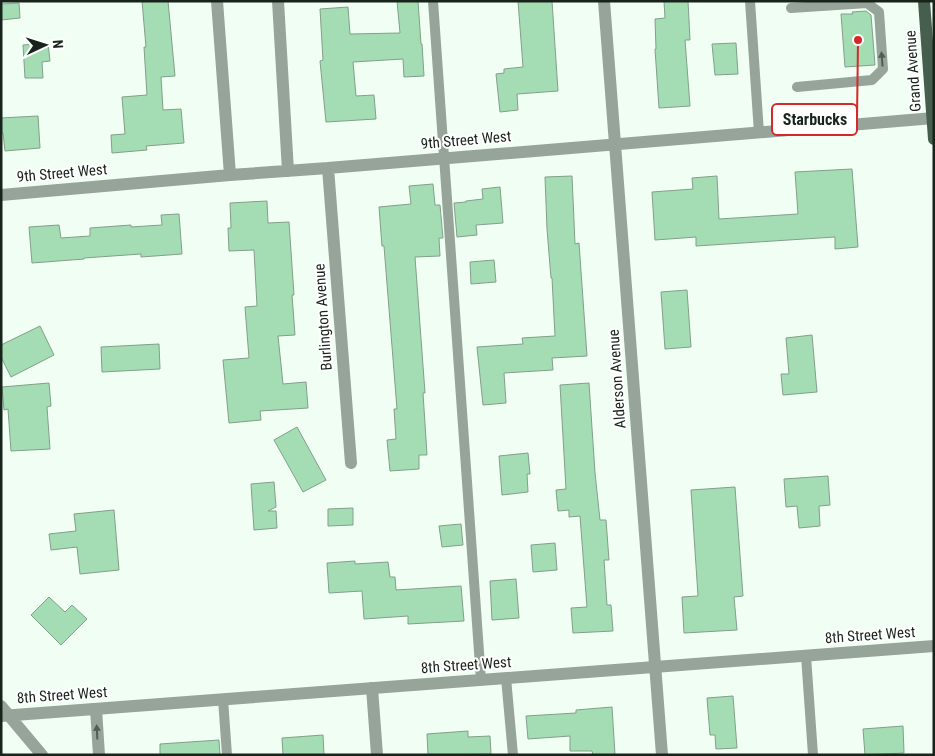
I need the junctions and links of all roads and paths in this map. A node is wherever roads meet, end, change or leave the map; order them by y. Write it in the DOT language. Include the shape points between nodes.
graph roads {
  1 [pos="216,1"];
  2 [pos="278,1"];
  3 [pos="433,1"];
  4 [pos="604,1"];
  5 [pos="750,1"];
  6 [pos="924,1"];
  7 [pos="790,8"];
  8 [pos="797,87"];
  9 [pos="933,118"];
  10 [pos="760,133"];
  11 [pos="934,139"];
  12 [pos="615,144"];
  13 [pos="444,158"];
  14 [pos="328,168"];
  15 [pos="288,171"];
  16 [pos="230,175"];
  17 [pos="1,195"];
  18 [pos="350,463"];
  19 [pos="934,646"];
  20 [pos="806,656"];
  21 [pos="655,667"];
  22 [pos="506,678"];
  23 [pos="481,680"];
  24 [pos="372,688"];
  25 [pos="223,699"];
  26 [pos="96,708"];
  27 [pos="4,712"];
  28 [pos="42,755"];
  29 [pos="99,755"];
  30 [pos="227,755"];
  31 [pos="377,755"];
  32 [pos="513,755"];
  33 [pos="662,755"];
  34 [pos="813,755"];
  1 -- 16 [label="street"];
  2 -- 15 [label="street"];
  3 -- 13 [label="lane"];
  4 -- 12 [label="street, Alderson Avenue"];
  5 -- 10 [label="lane"];
  6 -- 9 [label="main road, Grand Avenue"];
  8 -- 7 [label="lane, one-way" via="872,80 883,69 879,12 867,3"];
  9 -- 10 [label="street, 9th Street West"];
  9 -- 11 [label="main road, Grand Avenue"];
  10 -- 12 [label="street, 9th Street West"];
  12 -- 13 [label="street, 9th Street West"];
  12 -- 21 [label="street, Alderson Avenue"];
  13 -- 14 [label="street, 9th Street West"];
  13 -- 23 [label="lane"];
  14 -- 15 [label="street, 9th Street West"];
  14 -- 18 [label="street, Burlington Avenue"];
  15 -- 16 [label="street, 9th Street West"];
  16 -- 17 [label="street, 9th Street West"];
  19 -- 20 [label="street, 8th Street West"];
  20 -- 21 [label="street, 8th Street West"];
  20 -- 34 [label="lane"];
  21 -- 22 [label="street, 8th Street West"];
  21 -- 33 [label="street, Alderson Avenue"];
  22 -- 23 [label="street, 8th Street West"];
  22 -- 32 [label="lane"];
  23 -- 24 [label="street, 8th Street West"];
  24 -- 25 [label="street, 8th Street West"];
  24 -- 31 [label="street"];
  25 -- 26 [label="street, 8th Street West"];
  25 -- 30 [label="lane"];
  26 -- 27 [label="street, 8th Street West"];
  29 -- 26 [label="street, one-way"];
  27 -- 28 [label="street"];
}
